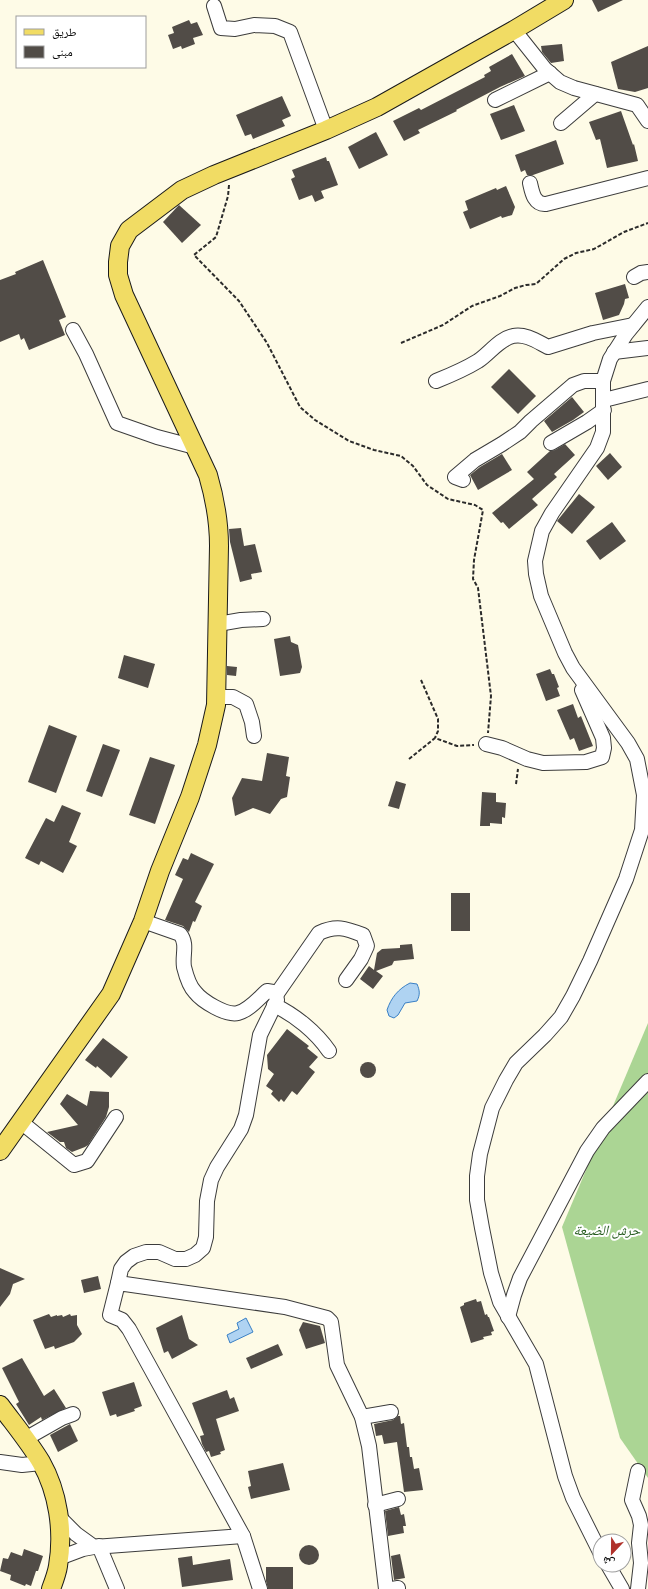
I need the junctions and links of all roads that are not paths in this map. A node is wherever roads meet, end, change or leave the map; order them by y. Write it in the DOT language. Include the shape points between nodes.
graph roads {
  1 [pos="564,0"];
  2 [pos="214,6"];
  3 [pos="514,30"];
  4 [pos="550,73"];
  5 [pos="595,94"];
  6 [pos="495,100"];
  7 [pos="643,104"];
  8 [pos="648,121"];
  9 [pos="561,123"];
  10 [pos="326,130"];
  11 [pos="648,178"];
  12 [pos="530,183"];
  13 [pos="648,272"];
  14 [pos="634,277"];
  15 [pos="648,307"];
  16 [pos="633,325"];
  17 [pos="73,330"];
  18 [pos="648,348"];
  19 [pos="614,352"];
  20 [pos="436,381"];
  21 [pos="603,381"];
  22 [pos="648,389"];
  23 [pos="604,405"];
  24 [pos="551,443"];
  25 [pos="195,447"];
  26 [pos="463,480"];
  27 [pos="263,619"];
  28 [pos="218,624"];
  29 [pos="573,668"];
  30 [pos="216,697"];
  31 [pos="254,736"];
  32 [pos="486,744"];
  33 [pos="143,921"];
  34 [pos="346,980"];
  35 [pos="275,1000"];
  36 [pos="329,1051"];
  37 [pos="648,1081"];
  38 [pos="116,1117"];
  39 [pos="21,1122"];
  40 [pos="0,1151"];
  41 [pos="118,1283"];
  42 [pos="508,1317"];
  43 [pos="0,1405"];
  44 [pos="391,1412"];
  45 [pos="72,1414"];
  46 [pos="362,1417"];
  47 [pos="25,1439"];
  48 [pos="0,1462"];
  49 [pos="41,1463"];
  50 [pos="638,1470"];
  51 [pos="398,1499"];
  52 [pos="375,1505"];
  53 [pos="59,1517"];
  54 [pos="243,1536"];
  55 [pos="592,1536"];
  56 [pos="97,1546"];
  57 [pos="59,1558"];
  58 [pos="613,1573"];
  59 [pos="51,1589"];
  60 [pos="117,1589"];
  61 [pos="260,1589"];
  62 [pos="392,1589"];
  63 [pos="622,1589"];
  64 [pos="638,1589"];
  1 -- 3 [label="main road"];
  2 -- 10 [label="street" via="221,28 275,26 290,32"];
  3 -- 4 [label="street"];
  3 -- 10 [label="main road" via="403,93"];
  4 -- 5 [label="street" via="560,82"];
  4 -- 6 [label="street"];
  5 -- 7 [label="street"];
  5 -- 9 [label="street"];
  7 -- 8 [label="street"];
  10 -- 25 [label="main road" via="182,190 128,230 120,246 118,274 124,295"];
  11 -- 12 [label="street" via="546,204 537,202"];
  13 -- 14 [label="street"];
  15 -- 16 [label="street"];
  16 -- 19 [label="street"];
  16 -- 20 [label="street" via="593,333 548,347 530,338 514,336 495,346 479,360"];
  17 -- 25 [label="street" via="117,423"];
  18 -- 19 [label="street"];
  19 -- 21 [label="street"];
  21 -- 23 [label="street"];
  21 -- 26 [label="street" via="584,381 573,385 520,432 475,460 455,477"];
  22 -- 23 [label="street"];
  23 -- 24 [label="street" via="587,422"];
  23 -- 29 [label="street" via="603,432 597,448 542,531 535,561 541,596"];
  25 -- 28 [label="main road" via="208,475 219,524"];
  27 -- 28 [label="street"];
  28 -- 30 [label="main road"];
  29 -- 32 [label="street" via="603,738 602,757 586,762 543,763"];
  29 -- 42 [label="street" via="637,759 644,795 644,816 626,879 573,996 561,1017 516,1063 492,1108 487,1126 477,1176 477,1200 491,1274"];
  30 -- 31 [label="street" via="233,697 246,704"];
  30 -- 33 [label="main road" via="207,745"];
  33 -- 35 [label="street" via="180,934 184,939 184,966 189,984 195,993 218,1009 231,1014 238,1013 247,1009 267,991 273,992"];
  33 -- 39 [label="main road" via="111,994"];
  34 -- 35 [label="street" via="362,959 368,946 363,934 344,928 329,928 319,933"];
  35 -- 36 [label="street" via="322,1041"];
  35 -- 41 [label="street" via="260,1035 246,1115 241,1129 211,1180 203,1248 186,1259 175,1259 159,1252 146,1252 134,1256 121,1269"];
  37 -- 42 [label="street" via="603,1128 587,1151 520,1278"];
  38 -- 39 [label="street" via="87,1161 74,1165"];
  39 -- 40 [label="main road"];
  41 -- 46 [label="street" via="285,1307 327,1318 330,1322 337,1365"];
  41 -- 54 [label="street" via="110,1315 122,1320 129,1329"];
  42 -- 55 [label="street" via="536,1364 565,1476"];
  43 -- 47 [label="main road"];
  44 -- 46 [label="street"];
  45 -- 47 [label="street"];
  46 -- 52 [label="street" via="369,1446"];
  47 -- 49 [label="main road"];
  48 -- 49 [label="street" via="22,1465"];
  49 -- 53 [label="main road" via="52,1488"];
  50 -- 64 [label="street" via="632,1500 641,1525"];
  51 -- 52 [label="street"];
  52 -- 62 [label="street" via="387,1548"];
  53 -- 56 [label="street" via="76,1534"];
  53 -- 57 [label="main road"];
  54 -- 56 [label="street"];
  54 -- 61 [label="street"];
  56 -- 57 [label="street"];
  56 -- 60 [label="street"];
  57 -- 59 [label="main road"];
  58 -- 63 [label="street"];
}
